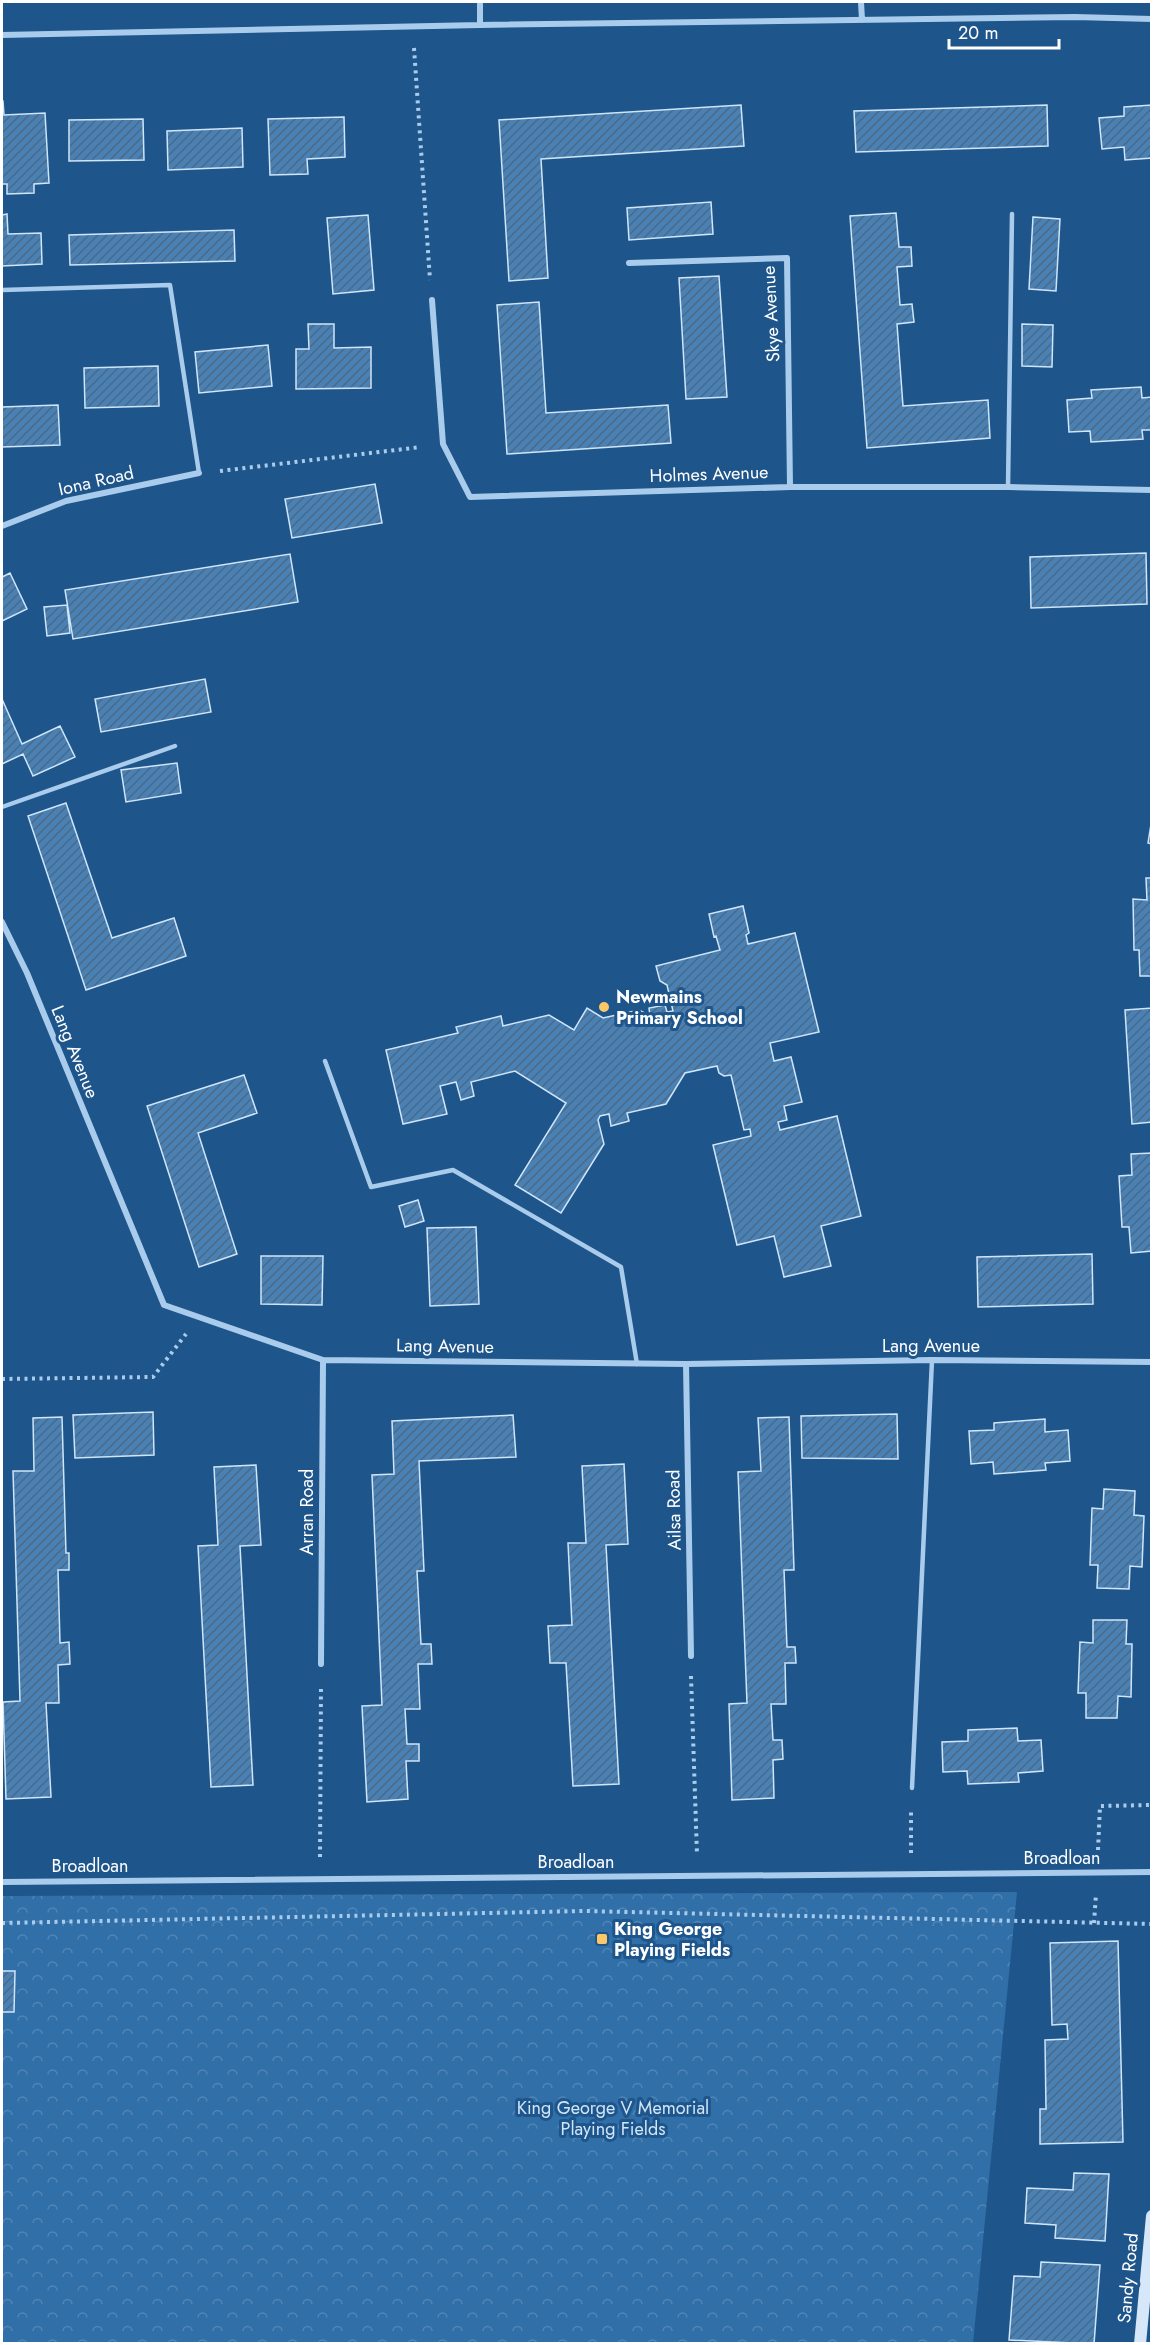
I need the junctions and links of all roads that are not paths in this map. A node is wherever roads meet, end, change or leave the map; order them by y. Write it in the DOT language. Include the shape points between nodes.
graph roads {
  1 [pos="480,2"];
  2 [pos="861,2"];
  3 [pos="1152,19"];
  4 [pos="862,20"];
  5 [pos="480,24"];
  6 [pos="2,35"];
  7 [pos="1012,214"];
  8 [pos="629,262"];
  9 [pos="2,290"];
  10 [pos="432,300"];
  11 [pos="199,473"];
  12 [pos="790,487"];
  13 [pos="1008,487"];
  14 [pos="1152,490"];
  15 [pos="2,526"];
  16 [pos="175,746"];
  17 [pos="2,807"];
  18 [pos="2,922"];
  19 [pos="325,1061"];
  20 [pos="323,1360"];
  21 [pos="932,1360"];
  22 [pos="1152,1362"];
  23 [pos="637,1364"];
  24 [pos="687,1364"];
  25 [pos="691,1656"];
  26 [pos="321,1664"];
  27 [pos="912,1788"];
  28 [pos="1152,1872"];
  29 [pos="2,1882"];
  30 [pos="1152,2216"];
  31 [pos="1150,2236"];
  32 [pos="1140,2343"];
  1 -- 5 [label="street"];
  2 -- 4 [label="street"];
  3 -- 4 [label="street"];
  4 -- 5 [label="street"];
  5 -- 6 [label="street"];
  7 -- 13 [label="lane"];
  8 -- 12 [label="street, Skye Avenue" via="787,258"];
  9 -- 11 [label="lane" via="170,285"];
  10 -- 12 [label="street, Holmes Avenue" via="443,444 470,496"];
  11 -- 15 [label="street, Iona Road" via="66,501"];
  12 -- 13 [label="street, Holmes Avenue"];
  13 -- 14 [label="street, Holmes Avenue"];
  16 -- 17 [label="lane"];
  18 -- 20 [label="street, Lang Avenue" via="27,973 164,1305"];
  19 -- 23 [label="lane" via="371,1187 453,1170 621,1267"];
  20 -- 23 [label="street, Lang Avenue"];
  20 -- 26 [label="street, Arran Road"];
  21 -- 22 [label="street, Lang Avenue"];
  21 -- 24 [label="street, Lang Avenue"];
  21 -- 27 [label="lane"];
  23 -- 24 [label="street, Lang Avenue"];
  24 -- 25 [label="street, Ailsa Road"];
  28 -- 29 [label="street, Broadloan"];
  30 -- 31 [label="main road, Sandy Road"];
  31 -- 32 [label="main road, Sandy Road"];
}
